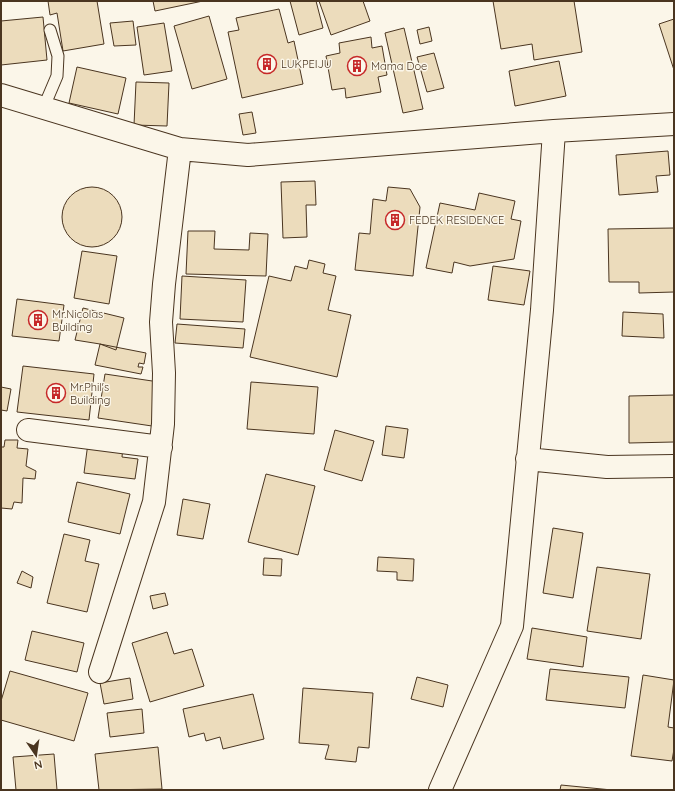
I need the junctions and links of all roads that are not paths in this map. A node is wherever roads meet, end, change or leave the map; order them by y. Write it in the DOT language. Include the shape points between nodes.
graph roads {
  1 [pos="50,30"];
  2 [pos="1,95"];
  3 [pos="43,109"];
  4 [pos="674,124"];
  5 [pos="554,131"];
  6 [pos="180,149"];
  7 [pos="28,430"];
  8 [pos="160,446"];
  9 [pos="527,459"];
  10 [pos="674,466"];
  11 [pos="100,672"];
  12 [pos="440,790"];
  1 -- 3 [label="lane" via="58,56 57,76"];
  2 -- 3 [label="street"];
  3 -- 6 [label="street"];
  4 -- 5 [label="street"];
  5 -- 6 [label="street" via="248,155"];
  5 -- 9 [label="street" via="542,310"];
  6 -- 8 [label="street" via="161,322 164,373"];
  7 -- 8 [label="street"];
  8 -- 11 [label="street" via="154,502"];
  9 -- 10 [label="street" via="607,467"];
  9 -- 12 [label="street" via="512,626"];
}
